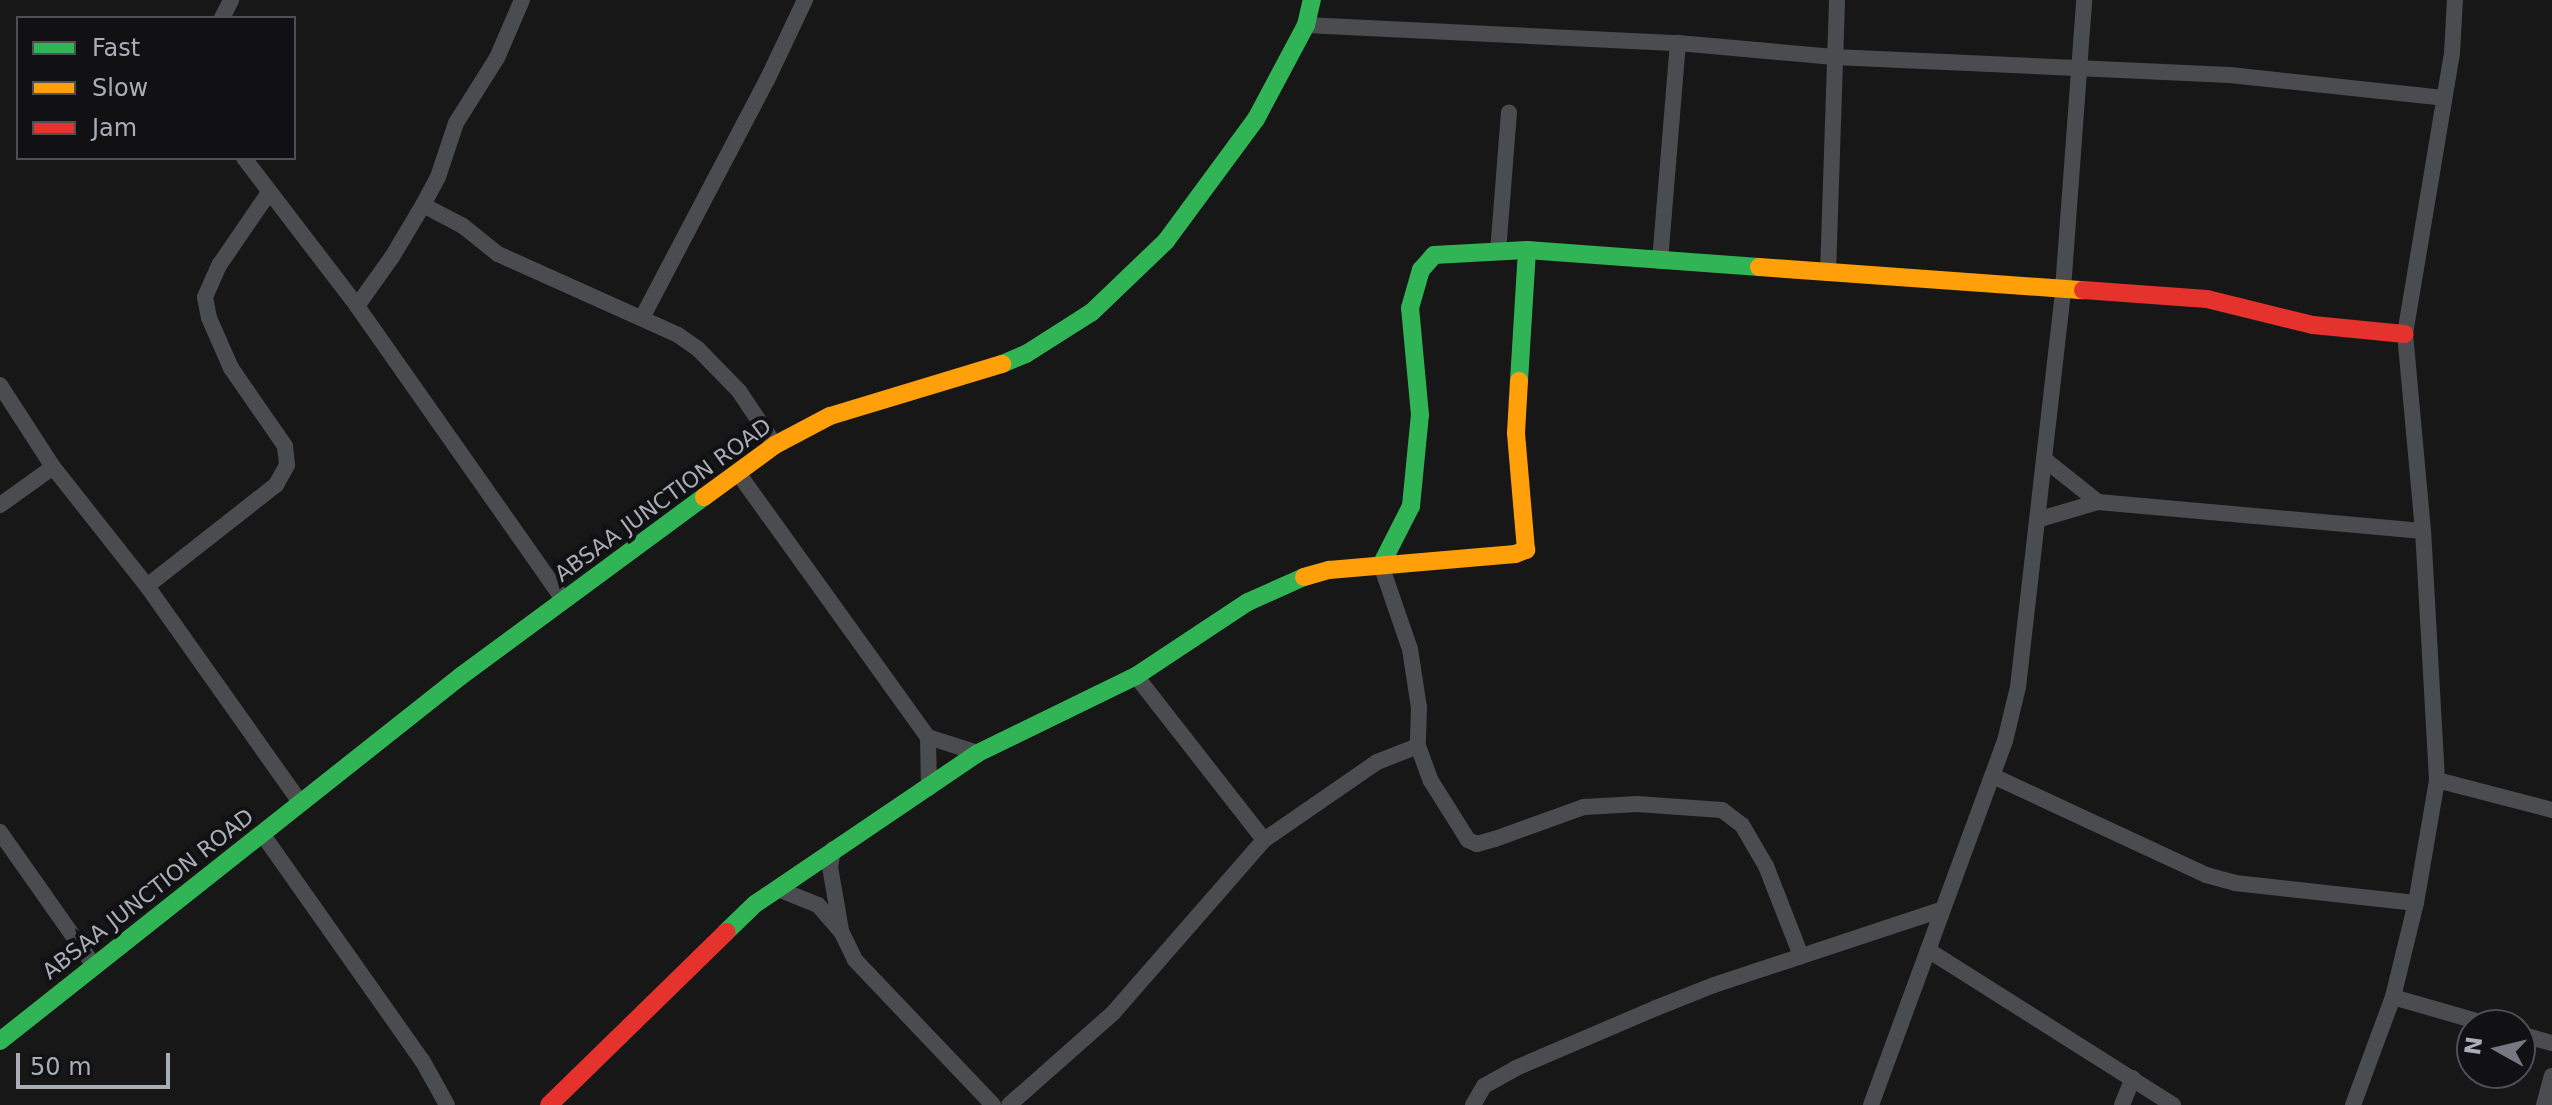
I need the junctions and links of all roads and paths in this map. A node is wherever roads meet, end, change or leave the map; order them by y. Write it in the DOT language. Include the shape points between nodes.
graph roads {
  1 [pos="522,0"];
  2 [pos="805,0"];
  3 [pos="1312,0"];
  4 [pos="1837,0"];
  5 [pos="2084,0"];
  6 [pos="2455,0"];
  7 [pos="1306,25"];
  8 [pos="1678,43"];
  9 [pos="1834,57"];
  10 [pos="2080,68"];
  11 [pos="2444,98"];
  12 [pos="1509,112"];
  13 [pos="245,160"];
  14 [pos="268,194"];
  15 [pos="423,205"];
  16 [pos="1527,250"];
  17 [pos="1498,252"];
  18 [pos="1660,261"];
  19 [pos="1828,273"];
  20 [pos="2063,289"];
  21 [pos="357,306"];
  22 [pos="643,316"];
  23 [pos="2405,334"];
  24 [pos="0,385"];
  25 [pos="775,445"];
  26 [pos="2044,459"];
  27 [pos="53,467"];
  28 [pos="738,473"];
  29 [pos="2098,502"];
  30 [pos="0,505"];
  31 [pos="2040,519"];
  32 [pos="2423,531"];
  33 [pos="1381,565"];
  34 [pos="147,586"];
  35 [pos="564,601"];
  36 [pos="1136,676"];
  37 [pos="928,737"];
  38 [pos="1418,746"];
  39 [pos="978,753"];
  40 [pos="1993,776"];
  41 [pos="2437,780"];
  42 [pos="929,788"];
  43 [pos="299,801"];
  44 [pos="2552,810"];
  45 [pos="0,832"];
  46 [pos="263,835"];
  47 [pos="1264,840"];
  48 [pos="833,849"];
  49 [pos="778,889"];
  50 [pos="2416,903"];
  51 [pos="1941,910"];
  52 [pos="841,931"];
  53 [pos="1928,950"];
  54 [pos="1801,956"];
  55 [pos="95,967"];
  56 [pos="2393,997"];
  57 [pos="2456,1015"];
  58 [pos="0,1041"];
  59 [pos="2552,1076"];
  60 [pos="2133,1078"];
  61 [pos="447,1105"];
  62 [pos="549,1105"];
  63 [pos="993,1105"];
  64 [pos="1009,1105"];
  65 [pos="1473,1105"];
  66 [pos="1871,1105"];
  67 [pos="2122,1105"];
  68 [pos="2173,1105"];
  69 [pos="2353,1105"];
  70 [pos="2544,1105"];
  1 -- 15 [label="street" via="497,58 456,123"];
  2 -- 22 [label="street"];
  3 -- 7 [label="street, ABSAA JUNCTION ROAD"];
  4 -- 9 [label="street"];
  5 -- 10 [label="street"];
  6 -- 11 [label="street"];
  7 -- 8 [label="street"];
  7 -- 25 [label="street, ABSAA JUNCTION ROAD" via="1256,119 1212,182 1166,241 1092,312 1026,354 830,416"];
  8 -- 9 [label="street"];
  8 -- 18 [label="street"];
  9 -- 10 [label="street"];
  9 -- 19 [label="street"];
  10 -- 11 [label="street" via="2230,75"];
  10 -- 20 [label="street"];
  11 -- 23 [label="street"];
  12 -- 17 [label="street"];
  13 -- 14 [label="street"];
  14 -- 21 [label="street"];
  14 -- 34 [label="street" via="220,264 205,297 231,368 285,446 287,465 276,485"];
  15 -- 21 [label="street"];
  15 -- 22 [label="street" via="463,226 498,254"];
  16 -- 17 [label="street"];
  16 -- 18 [label="street"];
  16 -- 33 [label="street" via="1516,433 1526,550"];
  17 -- 33 [label="street" via="1434,255 1421,270 1410,308 1420,415 1411,506"];
  18 -- 19 [label="street"];
  19 -- 20 [label="street"];
  20 -- 23 [label="street" via="2225,301 2313,325"];
  20 -- 26 [label="street"];
  21 -- 35 [label="street"];
  22 -- 25 [label="street" via="698,349 739,391"];
  23 -- 32 [label="street"];
  24 -- 27 [label="street"];
  25 -- 28 [label="street, ABSAA JUNCTION ROAD"];
  26 -- 29 [label="street"];
  26 -- 31 [label="street"];
  27 -- 30 [label="street"];
  27 -- 34 [label="street"];
  28 -- 35 [label="street, ABSAA JUNCTION ROAD"];
  28 -- 37 [label="street"];
  29 -- 31 [label="street"];
  29 -- 32 [label="street"];
  31 -- 40 [label="street" via="2018,687"];
  32 -- 41 [label="street"];
  33 -- 36 [label="street" via="1288,581"];
  33 -- 38 [label="street" via="1410,649 1419,708"];
  34 -- 43 [label="street"];
  35 -- 43 [label="street, ABSAA JUNCTION ROAD"];
  36 -- 39 [label="street"];
  36 -- 47 [label="street"];
  37 -- 39 [label="street"];
  37 -- 42 [label="street"];
  38 -- 47 [label="street" via="1377,762"];
  38 -- 54 [label="street" via="1431,781 1461,832 1477,844 1584,807 1637,804 1722,810 1742,825 1766,866"];
  39 -- 42 [label="street"];
  40 -- 50 [label="street" via="2206,875 2235,883"];
  40 -- 51 [label="street"];
  41 -- 44 [label="street"];
  41 -- 50 [label="street"];
  42 -- 48 [label="street"];
  43 -- 46 [label="street, ABSAA JUNCTION ROAD"];
  45 -- 55 [label="street"];
  46 -- 55 [label="street, ABSAA JUNCTION ROAD"];
  46 -- 61 [label="street" via="422,1060"];
  47 -- 64 [label="street" via="1113,1013"];
  48 -- 49 [label="street"];
  48 -- 52 [label="street" via="830,867"];
  49 -- 52 [label="street" via="818,905"];
  49 -- 62 [label="street" via="724,932"];
  50 -- 56 [label="street"];
  51 -- 53 [label="street"];
  51 -- 54 [label="street"];
  52 -- 63 [label="street" via="855,960"];
  53 -- 60 [label="street"];
  53 -- 66 [label="street"];
  54 -- 65 [label="street" via="1714,985 1516,1068 1484,1086"];
  55 -- 58 [label="street, ABSAA JUNCTION ROAD"];
  56 -- 57 [label="street"];
  56 -- 69 [label="street"];
  59 -- 70 [label="street"];
  60 -- 67 [label="street"];
  60 -- 68 [label="street"];
}
